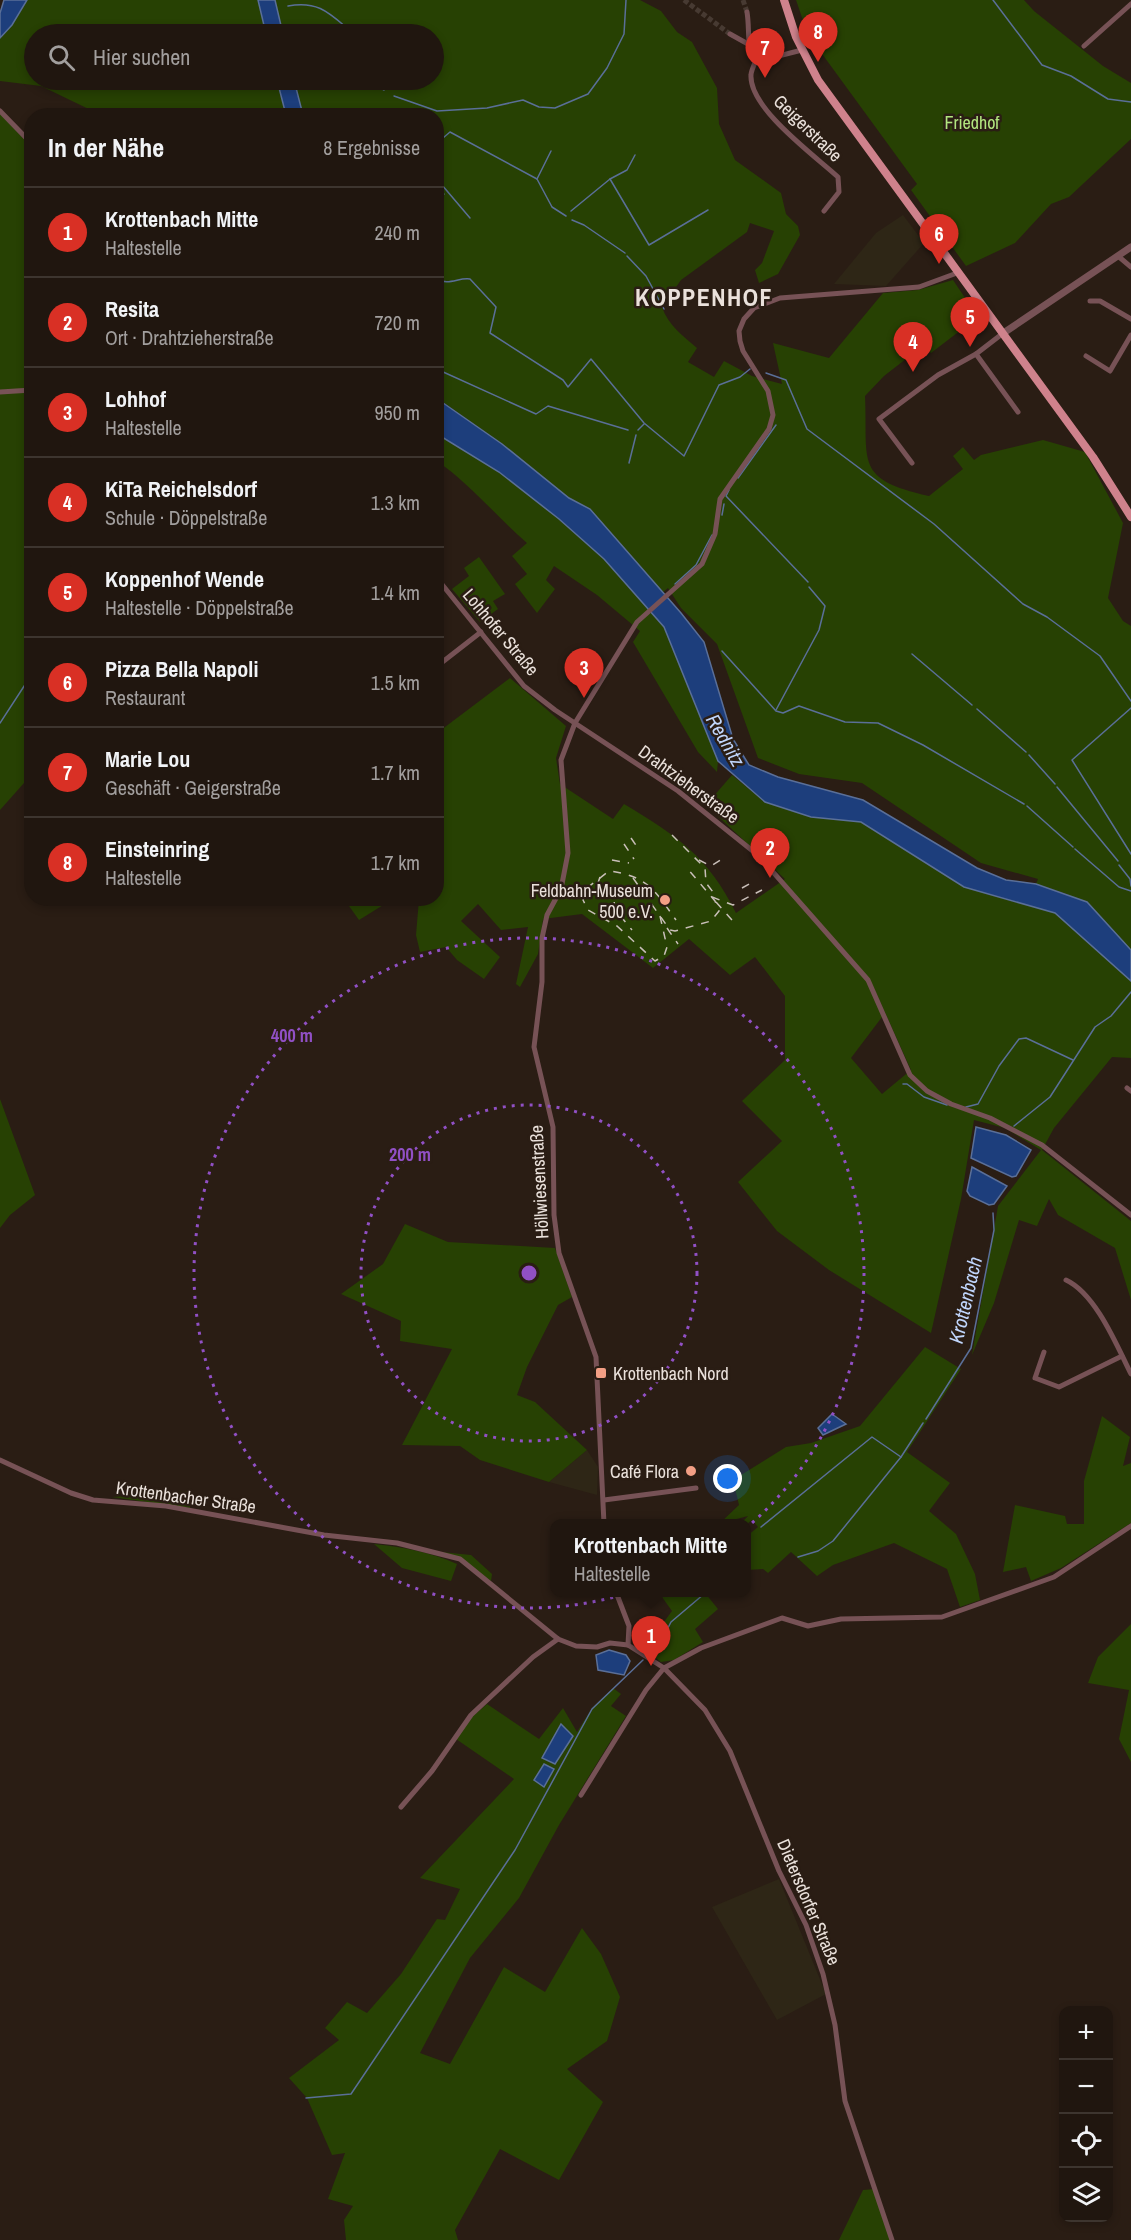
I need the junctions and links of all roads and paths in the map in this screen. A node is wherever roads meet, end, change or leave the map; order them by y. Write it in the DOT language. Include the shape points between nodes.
graph roads {
  1 [pos="784,0"];
  2 [pos="1131,4"];
  3 [pos="747,12"];
  4 [pos="730,34"];
  5 [pos="748,44"];
  6 [pos="1084,46"];
  7 [pos="802,50"];
  8 [pos="755,62"];
  9 [pos="0,111"];
  10 [pos="24,136"];
  11 [pos="824,212"];
  12 [pos="1131,247"];
  13 [pos="1118,256"];
  14 [pos="1131,267"];
  15 [pos="957,273"];
  16 [pos="1090,301"];
  17 [pos="1131,319"];
  18 [pos="1002,334"];
  19 [pos="1131,335"];
  20 [pos="976,354"];
  21 [pos="1086,356"];
  22 [pos="24,390"];
  23 [pos="0,392"];
  24 [pos="1018,412"];
  25 [pos="912,463"];
  26 [pos="1131,517"];
  27 [pos="444,587"];
  28 [pos="481,632"];
  29 [pos="444,662"];
  30 [pos="574,723"];
  31 [pos="1131,1215"];
  32 [pos="1066,1281"];
  33 [pos="1044,1352"];
  34 [pos="1122,1356"];
  35 [pos="1131,1374"];
  36 [pos="0,1460"];
  37 [pos="696,1488"];
  38 [pos="604,1500"];
  39 [pos="604,1519"];
  40 [pos="1131,1526"];
  41 [pos="618,1597"];
  42 [pos="558,1639"];
  43 [pos="628,1645"];
  44 [pos="664,1668"];
  45 [pos="581,1795"];
  46 [pos="400,1807"];
  47 [pos="892,2240"];
  1 -- 7 [label="main road"];
  2 -- 6 [label="street"];
  3 -- 5 [label="street"];
  4 -- 5 [label="street"];
  5 -- 8 [label="street"];
  7 -- 8 [label="street"];
  7 -- 15 [label="main road" via="818,80"];
  8 -- 11 [label="street, Geigerstraße" via="750,74 764,108 838,177 839,192"];
  9 -- 10 [label="street"];
  12 -- 13 [label="street"];
  13 -- 14 [label="street"];
  13 -- 18 [label="street"];
  15 -- 18 [label="main road"];
  15 -- 30 [label="street, Höllwiesenstraße" via="919,287 780,298 754,308 744,319 740,341 770,397 773,415 769,429 720,499 715,534 702,564 641,618"];
  16 -- 17 [label="street" via="1100,301"];
  18 -- 20 [label="street"];
  18 -- 26 [label="main road" via="1093,457"];
  19 -- 21 [label="street" via="1110,370"];
  20 -- 24 [label="street"];
  20 -- 25 [label="street" via="938,375 879,419"];
  22 -- 23 [label="street"];
  27 -- 28 [label="street, Lohhofer Straße"];
  28 -- 29 [label="street"];
  28 -- 30 [label="street, Lohhofer Straße" via="525,686"];
  30 -- 31 [label="street, Drahtzieherstraße" via="678,791 759,856 868,980 910,1075 927,1091 1042,1145"];
  30 -- 38 [label="street, Höllwiesenstraße" via="561,760 568,853 561,889 547,915 542,938 542,982 534,1047 553,1127 559,1253 596,1357"];
  32 -- 34 [label="street" via="1075,1285 1099,1314"];
  33 -- 34 [label="street" via="1035,1378 1059,1388"];
  34 -- 35 [label="street"];
  36 -- 42 [label="street, Krottenbacher Straße" via="93,1500 166,1506 324,1535 375,1540 460,1559"];
  37 -- 38 [label="street"];
  38 -- 39 [label="street, Höllwiesenstraße"];
  40 -- 44 [label="street" via="1054,1577 942,1617 841,1619 808,1626 782,1618 701,1648"];
  41 -- 43 [label="street" via="629,1626"];
  42 -- 43 [label="street" via="576,1646"];
  42 -- 46 [label="street" via="471,1715 432,1771"];
  43 -- 44 [label="street, Dietersdorfer Straße"];
  44 -- 45 [label="street" via="618,1730"];
  44 -- 47 [label="street, Dietersdorfer Straße" via="705,1710 730,1751 779,1871 806,1925 830,1996 845,2101"];
}
